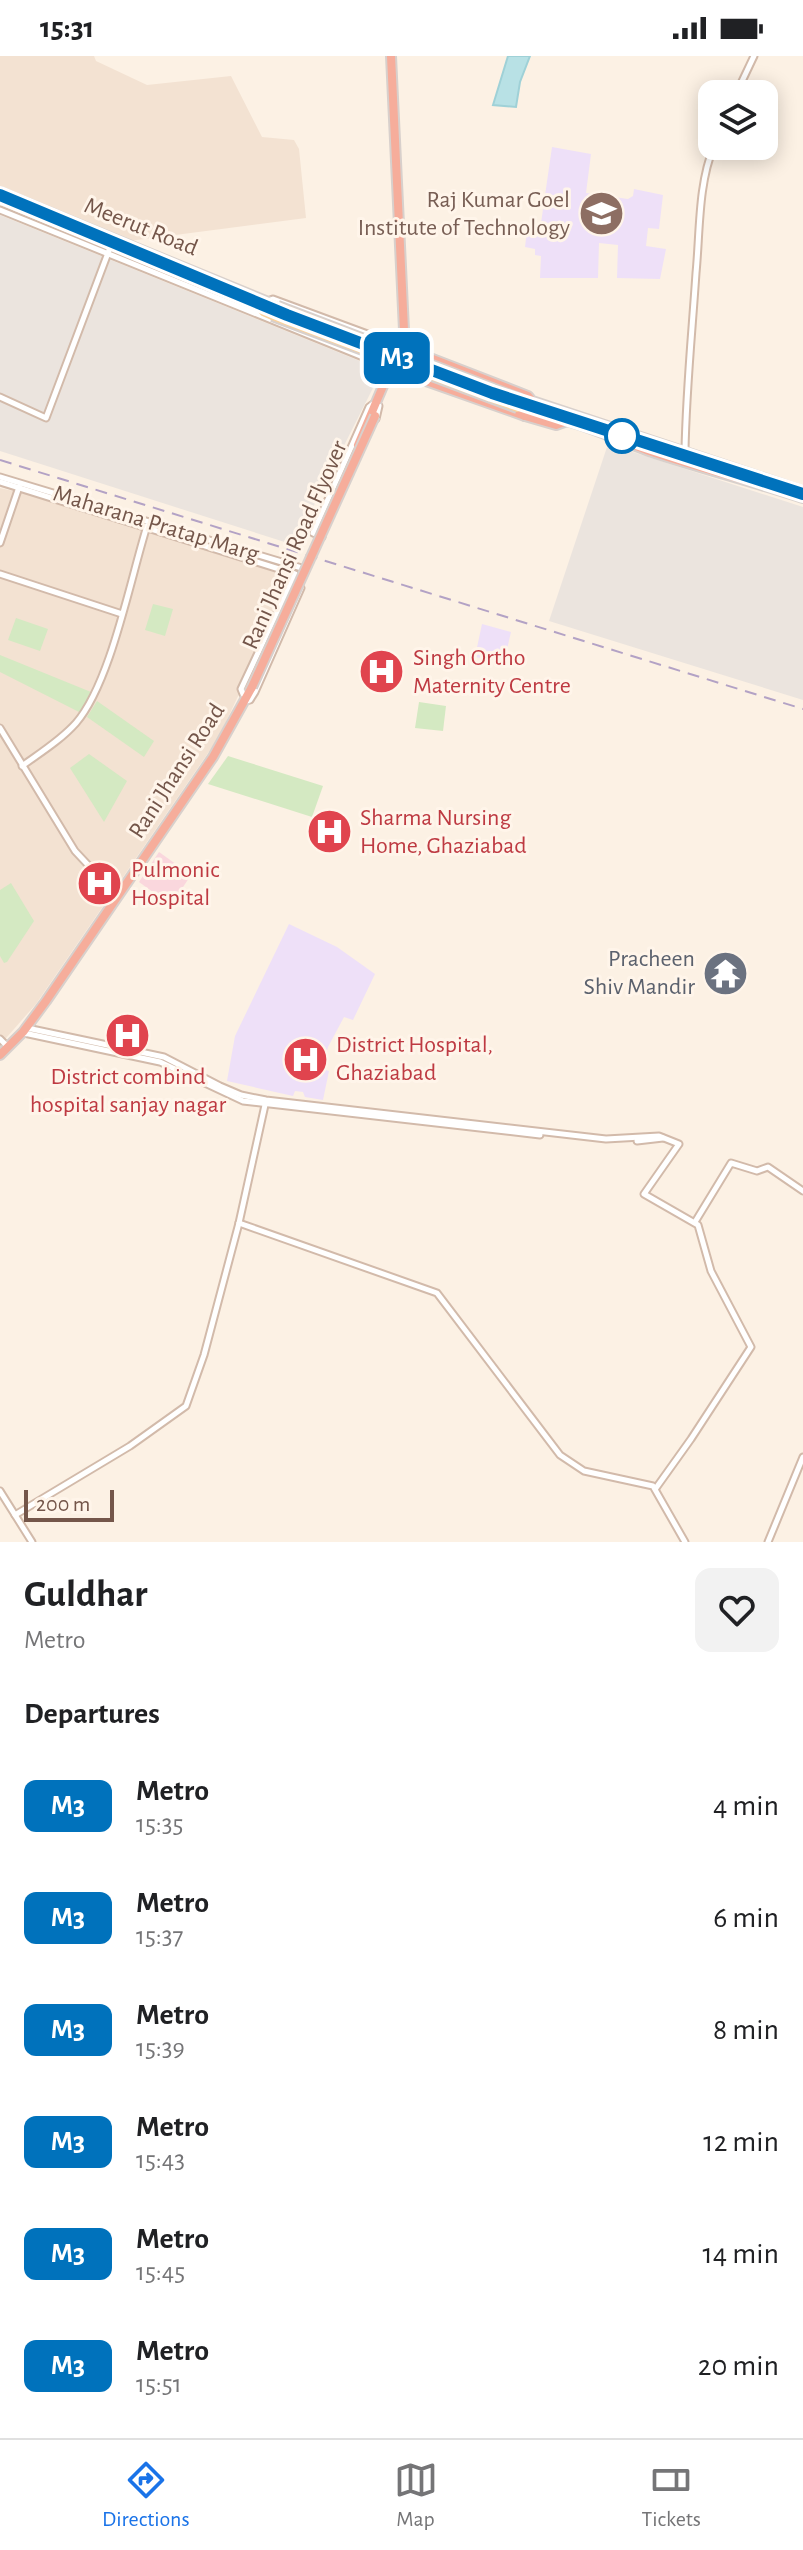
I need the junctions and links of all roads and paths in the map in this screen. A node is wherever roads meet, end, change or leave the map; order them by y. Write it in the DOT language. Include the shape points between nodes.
graph roads {
  1 [pos="393,56"];
  2 [pos="754,56"];
  3 [pos="743,80"];
  4 [pos="710,160"];
  5 [pos="0,191"];
  6 [pos="0,199"];
  7 [pos="0,210"];
  8 [pos="111,245"];
  9 [pos="108,254"];
  10 [pos="185,266"];
  11 [pos="182,274"];
  12 [pos="267,301"];
  13 [pos="256,305"];
  14 [pos="402,351"];
  15 [pos="386,366"];
  16 [pos="390,381"];
  17 [pos="0,397"];
  18 [pos="532,401"];
  19 [pos="376,409"];
  20 [pos="529,415"];
  21 [pos="568,417"];
  22 [pos="685,452"];
  23 [pos="0,480"];
  24 [pos="19,485"];
  25 [pos="803,491"];
  26 [pos="803,498"];
  27 [pos="148,525"];
  28 [pos="0,543"];
  29 [pos="298,566"];
  30 [pos="0,574"];
  31 [pos="295,574"];
  32 [pos="122,614"];
  33 [pos="245,698"];
  34 [pos="0,728"];
  35 [pos="22,766"];
  36 [pos="194,781"];
  37 [pos="121,887"];
  38 [pos="47,996"];
  39 [pos="24,1030"];
  40 [pos="2,1044"];
  41 [pos="0,1055"];
  42 [pos="266,1103"];
  43 [pos="803,1191"];
  44 [pos="695,1222"];
  45 [pos="239,1223"];
  46 [pos="803,1457"];
  47 [pos="656,1488"];
  48 [pos="0,1491"];
  49 [pos="15,1515"];
  50 [pos="32,1542"];
  51 [pos="685,1542"];
  52 [pos="768,1542"];
  1 -- 14 [label="highway"];
  2 -- 3 [label="street"];
  4 -- 22 [label="street" via="701,215"];
  5 -- 10 [label="main road, Meerut Road"];
  6 -- 8 [label="main road, Meerut Road"];
  7 -- 9 [label="street"];
  8 -- 9 [label="street"];
  8 -- 11 [label="main road, Meerut Road"];
  9 -- 15 [label="street"];
  9 -- 17 [label="street" via="46,418"];
  10 -- 11 [label="main road"];
  10 -- 12 [label="main road, Meerut Road"];
  11 -- 13 [label="main road, Meerut Road"];
  12 -- 14 [label="street" via="294,306"];
  12 -- 18 [label="main road, Meerut Road, bridge"];
  13 -- 15 [label="street" via="379,352"];
  13 -- 20 [label="main road, Meerut Road, bridge" via="272,317"];
  14 -- 15 [label="highway"];
  14 -- 16 [label="highway"];
  14 -- 18 [label="highway"];
  15 -- 19 [label="highway"];
  16 -- 19 [label="highway"];
  16 -- 20 [label="highway" via="415,376"];
  18 -- 21 [label="highway"];
  19 -- 19 [label="street" via="378,416 318,538 313,533 369,407"];
  19 -- 33 [label="highway, Rani Jhansi Road Flyover, bridge"];
  20 -- 21 [label="highway"];
  21 -- 22 [label="highway"];
  21 -- 26 [label="highway" via="653,452"];
  22 -- 25 [label="highway"];
  23 -- 24 [label="street, Maharana Pratap Marg"];
  24 -- 27 [label="street, Maharana Pratap Marg"];
  24 -- 28 [label="street"];
  27 -- 29 [label="street, Maharana Pratap Marg"];
  27 -- 31 [label="street, Maharana Pratap Marg"];
  27 -- 32 [label="street"];
  29 -- 31 [label="street"];
  29 -- 33 [label="street" via="308,571 255,692 250,700"];
  30 -- 32 [label="street"];
  31 -- 33 [label="street" via="241,689"];
  32 -- 35 [label="street" via="90,701 76,723"];
  33 -- 36 [label="highway, Rani Jhansi Road"];
  33 -- 36 [label="highway, Rani Jhansi Road" via="212,767"];
  34 -- 35 [label="street"];
  35 -- 37 [label="street" via="79,856"];
  36 -- 37 [label="highway, Rani Jhansi Road"];
  37 -- 38 [label="highway, Rani Jhansi Road"];
  38 -- 39 [label="highway, Rani Jhansi Road"];
  38 -- 40 [label="highway, Rani Jhansi Road"];
  39 -- 41 [label="highway, Rani Jhansi Road"];
  39 -- 42 [label="street" via="160,1062 243,1101"];
  42 -- 44 [label="street" via="613,1139 659,1136 679,1144 644,1194"];
  42 -- 45 [label="street"];
  43 -- 44 [label="street" via="768,1167 757,1171 731,1163"];
  44 -- 47 [label="street" via="711,1271 751,1348"];
  45 -- 47 [label="street" via="433,1290 564,1459 584,1471"];
  45 -- 49 [label="street" via="186,1406"];
  46 -- 52 [label="street"];
  47 -- 51 [label="street"];
  48 -- 49 [label="street"];
  49 -- 50 [label="street"];
}
